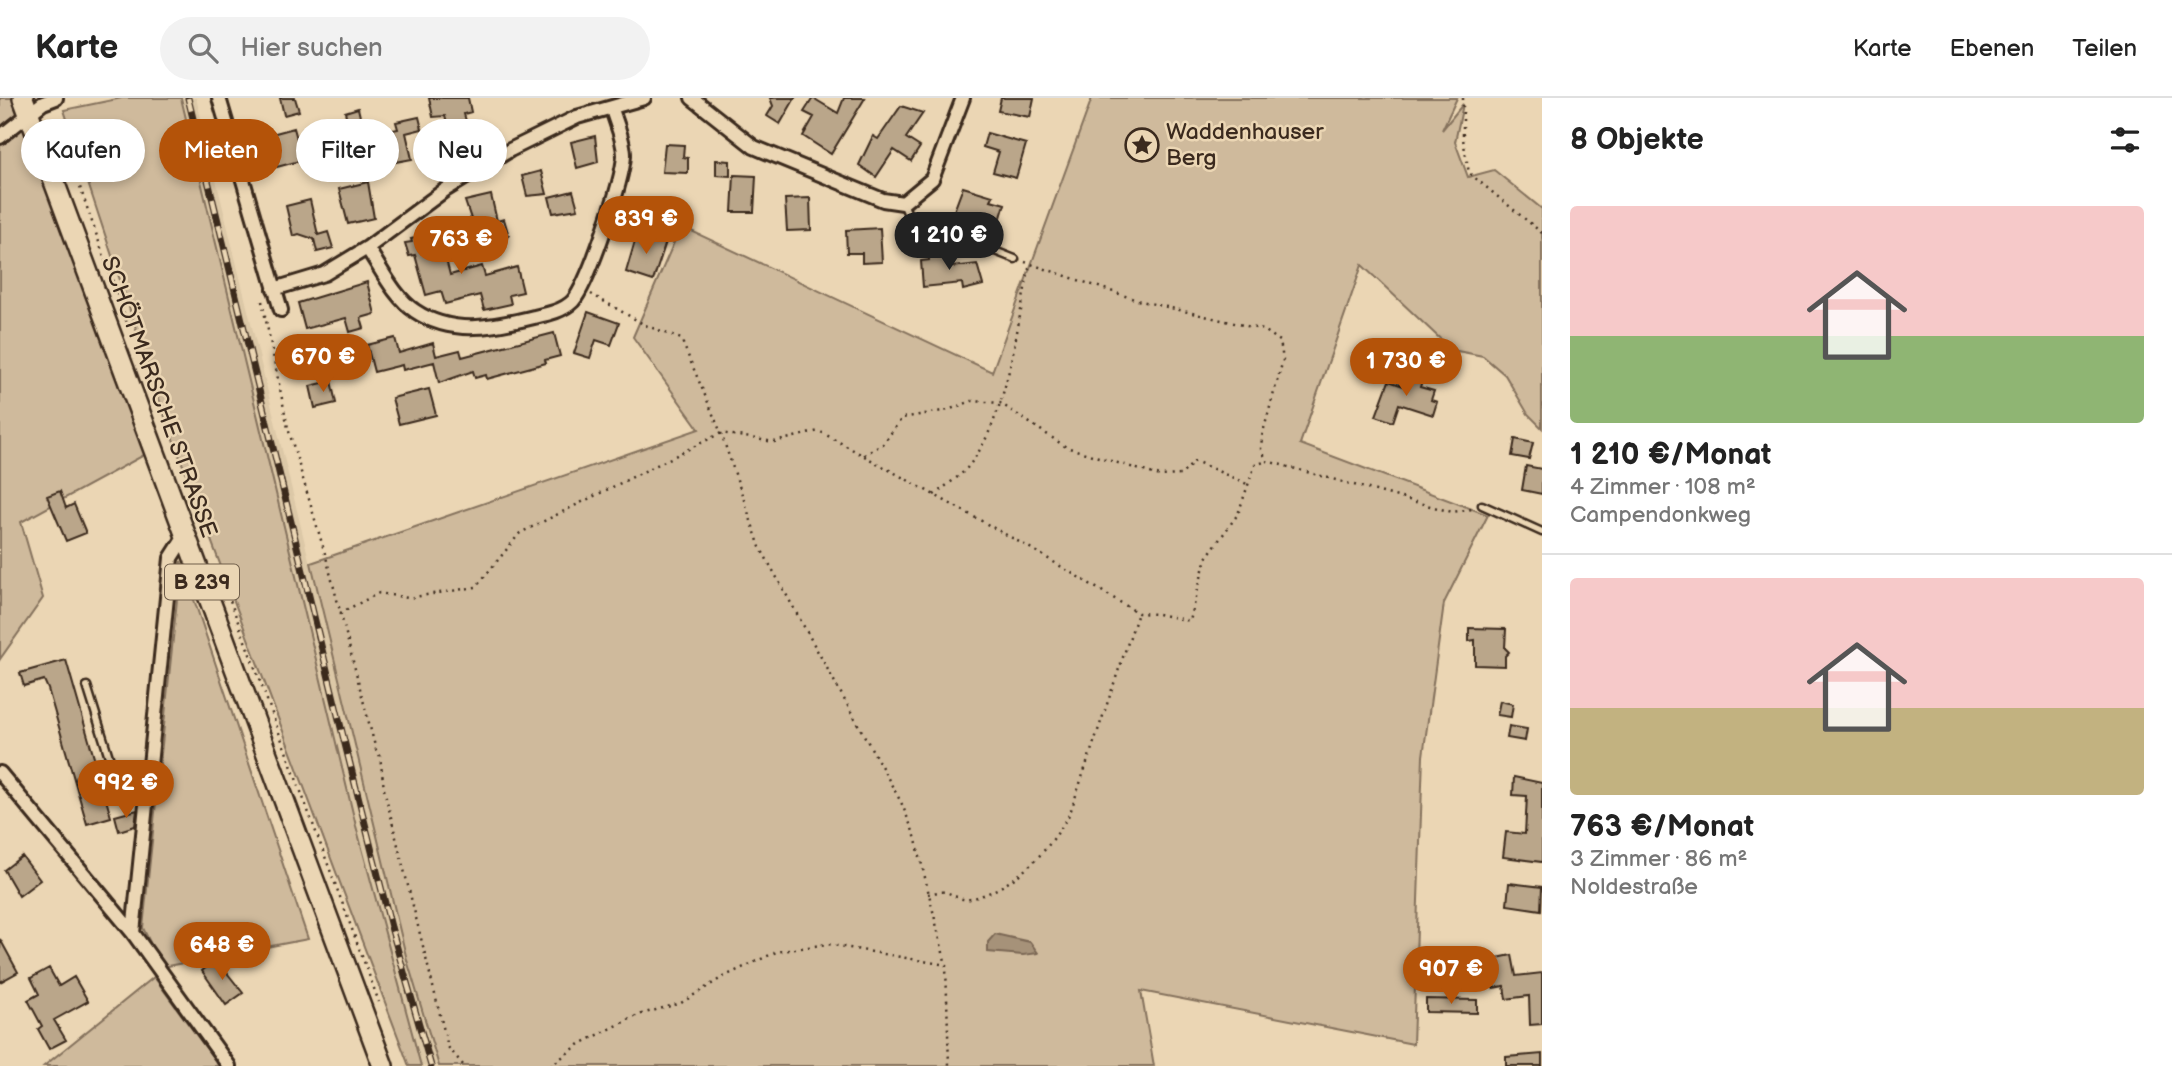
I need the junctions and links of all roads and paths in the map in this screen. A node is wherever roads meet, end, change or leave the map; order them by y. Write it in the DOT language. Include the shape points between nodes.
graph roads {
  1 [pos="219,98"];
  2 [pos="644,98"];
  3 [pos="692,98"];
  4 [pos="964,98"];
  5 [pos="1463,98"];
  6 [pos="38,103"];
  7 [pos="612,109"];
  8 [pos="0,137"];
  9 [pos="903,203"];
  10 [pos="1542,233"];
  11 [pos="367,248"];
  12 [pos="1015,259"];
  13 [pos="1030,264"];
  14 [pos="267,291"];
  15 [pos="580,291"];
  16 [pos="281,310"];
  17 [pos="128,326"];
  18 [pos="1000,403"];
  19 [pos="722,433"];
  20 [pos="863,456"];
  21 [pos="1267,461"];
  22 [pos="1247,484"];
  23 [pos="934,495"];
  24 [pos="1482,505"];
  25 [pos="1542,532"];
  26 [pos="185,536"];
  27 [pos="217,564"];
  28 [pos="340,613"];
  29 [pos="1138,614"];
  30 [pos="87,686"];
  31 [pos="0,773"];
  32 [pos="148,788"];
  33 [pos="928,894"];
  34 [pos="133,933"];
  35 [pos="946,965"];
  36 [pos="382,1009"];
  37 [pos="229,1066"];
  38 [pos="383,1066"];
  39 [pos="464,1066"];
  40 [pos="550,1066"];
  41 [pos="949,1066"];
  1 -- 14 [label="street"];
  2 -- 7 [label="street"];
  3 -- 9 [label="street" via="754,147 883,200"];
  4 -- 9 [label="street" via="932,180"];
  5 -- 10 [label="path" via="1469,173"];
  6 -- 8 [label="street"];
  6 -- 17 [label="path" via="63,138"];
  6 -- 26 [label="main road, SCHÖTMARSCHE STRASSE / B 239"];
  7 -- 11 [label="street" via="577,117 488,162"];
  7 -- 15 [label="street" via="624,151 622,175"];
  9 -- 12 [label="lane" via="909,217"];
  11 -- 14 [label="street" via="324,274"];
  11 -- 15 [label="street" via="415,311 462,328 490,328 551,313 572,302"];
  12 -- 13 [label="path"];
  13 -- 18 [label="path"];
  13 -- 21 [label="path" via="1137,300 1264,330 1280,341 1283,360 1262,436 1261,449"];
  14 -- 16 [label="street"];
  14 -- 28 [label="path" via="288,428"];
  15 -- 19 [label="path" via="681,339"];
  18 -- 20 [label="path" via="972,401 902,418 883,444"];
  18 -- 22 [label="path" via="1066,447 1160,476 1181,475 1195,461"];
  18 -- 23 [label="path" via="967,468"];
  19 -- 20 [label="path" via="774,442 819,430"];
  19 -- 28 [label="path" via="520,533 476,587 408,598 379,593"];
  19 -- 33 [label="path" via="760,547 901,802 915,836"];
  20 -- 23 [label="path"];
  21 -- 22 [label="path" via="1255,465"];
  21 -- 24 [label="path" via="1452,512"];
  22 -- 29 [label="path" via="1238,514 1206,558 1190,621"];
  23 -- 29 [label="path"];
  24 -- 25 [label="lane"];
  26 -- 32 [label="street" via="172,558"];
  26 -- 38 [label="main road, SCHÖTMARSCHE STRASSE / B 239"];
  27 -- 36 [label="path"];
  28 -- 39 [label="path" via="380,756 384,789 448,1047"];
  29 -- 33 [label="path" via="1070,813 1058,835 1015,880 969,899 945,892"];
  30 -- 32 [label="lane" via="116,776 120,782"];
  31 -- 34 [label="street"];
  32 -- 34 [label="street"];
  33 -- 35 [label="path"];
  34 -- 37 [label="street"];
  35 -- 40 [label="path" via="827,944 776,952 681,1003 638,1015"];
  35 -- 41 [label="path"];
}
